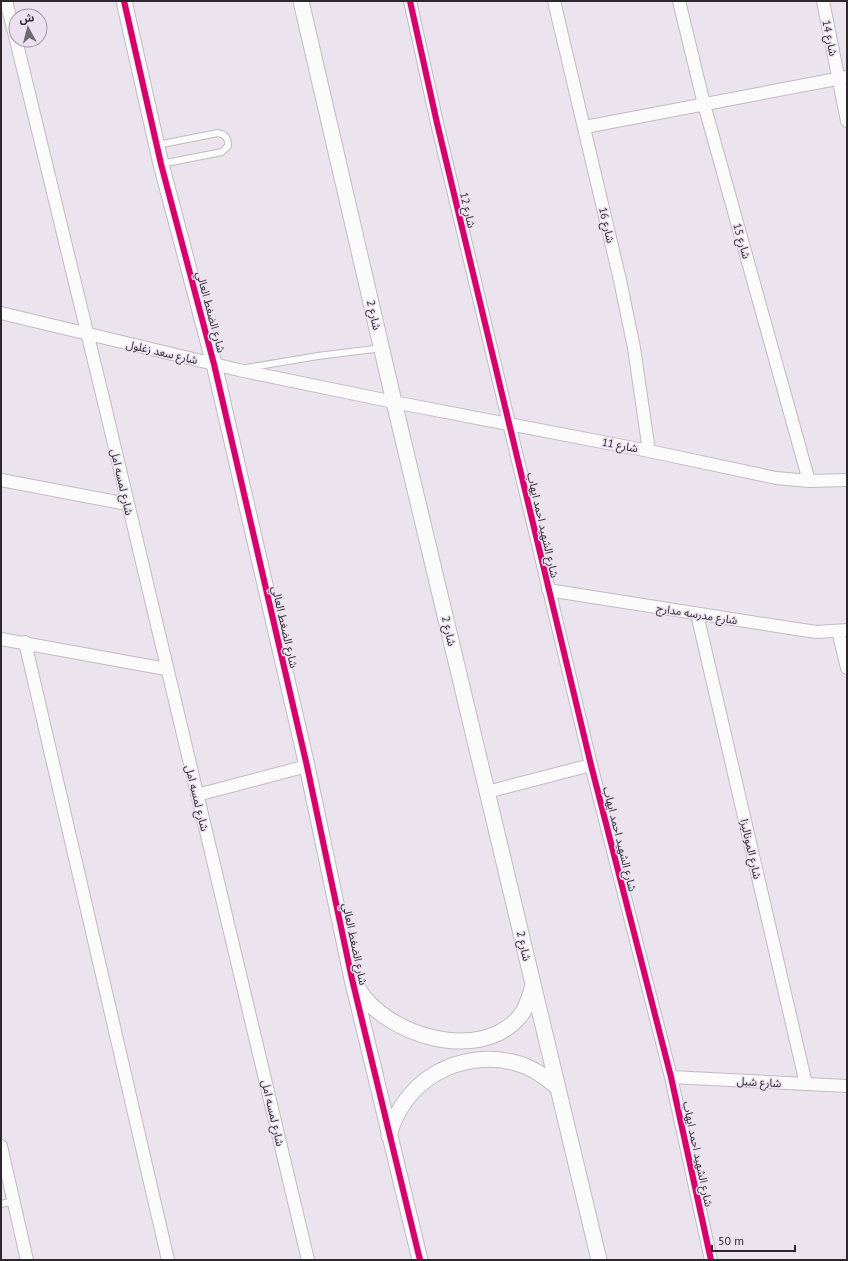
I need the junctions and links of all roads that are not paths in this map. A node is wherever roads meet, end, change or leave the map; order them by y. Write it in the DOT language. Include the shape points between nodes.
graph roads {
  1 [pos="301,1"];
  2 [pos="410,1"];
  3 [pos="554,1"];
  4 [pos="679,1"];
  5 [pos="823,1"];
  6 [pos="127,4"];
  7 [pos="18,48"];
  8 [pos="843,78"];
  9 [pos="704,104"];
  10 [pos="847,121"];
  11 [pos="585,127"];
  12 [pos="157,145"];
  13 [pos="161,164"];
  14 [pos="1,313"];
  15 [pos="88,335"];
  16 [pos="382,348"];
  17 [pos="214,364"];
  18 [pos="239,370"];
  19 [pos="394,402"];
  20 [pos="509,423"];
  21 [pos="649,451"];
  22 [pos="1,480"];
  23 [pos="809,480"];
  24 [pos="847,480"];
  25 [pos="127,504"];
  26 [pos="548,590"];
  27 [pos="697,614"];
  28 [pos="842,630"];
  29 [pos="1,639"];
  30 [pos="25,642"];
  31 [pos="847,668"];
  32 [pos="166,669"];
  33 [pos="591,765"];
  34 [pos="307,766"];
  35 [pos="487,792"];
  36 [pos="197,795"];
  37 [pos="352,979"];
  38 [pos="533,984"];
  39 [pos="671,1077"];
  40 [pos="806,1084"];
  41 [pos="847,1086"];
  42 [pos="558,1088"];
  43 [pos="389,1138"];
  44 [pos="1,1146"];
  45 [pos="14,1201"];
  46 [pos="1,1204"];
  47 [pos="27,1260"];
  48 [pos="168,1260"];
  49 [pos="297,1260"];
  50 [pos="308,1260"];
  51 [pos="420,1260"];
  52 [pos="599,1260"];
  53 [pos="711,1260"];
  1 -- 16 [label="street, شارع 2"];
  2 -- 20 [label="street, شارع 12"];
  3 -- 11 [label="street, شارع 16"];
  4 -- 9 [label="street, شارع 15"];
  5 -- 8 [label="street, شارع 14"];
  6 -- 12 [label="street, شارع الضغط العالي"];
  7 -- 15 [label="street, شارع لمسه امل"];
  8 -- 9 [label="street"];
  8 -- 10 [label="street, شارع 14"];
  9 -- 11 [label="street"];
  9 -- 23 [label="street, شارع 15"];
  11 -- 21 [label="street, شارع 16" via="634,348"];
  12 -- 13 [label="street, شارع الضغط العالي"];
  12 -- 13 [label="lane" via="218,134 224,135 228,140 228,146 222,152"];
  13 -- 17 [label="street, شارع الضغط العالي"];
  14 -- 15 [label="street, شارع سعد زغلول"];
  15 -- 17 [label="street, شارع سعد زغلول"];
  15 -- 25 [label="street, شارع لمسه امل"];
  16 -- 18 [label="lane"];
  16 -- 19 [label="street, شارع 2"];
  17 -- 18 [label="street, شارع سعد زغلول"];
  17 -- 34 [label="street, شارع الضغط العالي"];
  18 -- 19 [label="street, شارع سعد زغلول"];
  19 -- 20 [label="street, شارع 11"];
  19 -- 35 [label="street, شارع 2"];
  20 -- 21 [label="street, شارع 11"];
  20 -- 26 [label="street, شارع الشهيد احمد ايهاب"];
  21 -- 23 [label="street, شارع 11" via="776,478"];
  22 -- 25 [label="street"];
  23 -- 24 [label="street, شارع 11"];
  25 -- 32 [label="street, شارع لمسه امل"];
  26 -- 27 [label="street, شارع مدرسه مدارج"];
  26 -- 33 [label="street, شارع الشهيد احمد ايهاب"];
  27 -- 28 [label="street, شارع مدرسه مدارج" via="817,632"];
  27 -- 40 [label="street, شارع الموناليزا"];
  28 -- 31 [label="street"];
  29 -- 30 [label="street"];
  30 -- 32 [label="street"];
  30 -- 48 [label="street"];
  32 -- 36 [label="street, شارع لمسه امل"];
  33 -- 35 [label="street"];
  33 -- 39 [label="street, شارع الشهيد احمد ايهاب"];
  34 -- 36 [label="street"];
  34 -- 37 [label="street, شارع الضغط العالي"];
  35 -- 38 [label="street, شارع 2"];
  36 -- 50 [label="street, شارع لمسه امل"];
  37 -- 38 [label="street" via="361,995 388,1019 422,1035 456,1040 482,1039 503,1031 526,1007"];
  37 -- 43 [label="street, شارع الضغط العالي"];
  38 -- 42 [label="street, شارع 2"];
  39 -- 40 [label="street, شارع شبل"];
  39 -- 53 [label="street, شارع الشهيد احمد ايهاب"];
  40 -- 41 [label="street, شارع شبل"];
  42 -- 43 [label="street" via="546,1077 517,1063 485,1060 455,1065 428,1077 416,1087 399,1110"];
  42 -- 52 [label="street, شارع 2"];
  43 -- 51 [label="street, شارع الضغط العالي"];
  44 -- 45 [label="street"];
  45 -- 46 [label="lane"];
  45 -- 47 [label="street"];
  49 -- 50 [label="street"];
}
